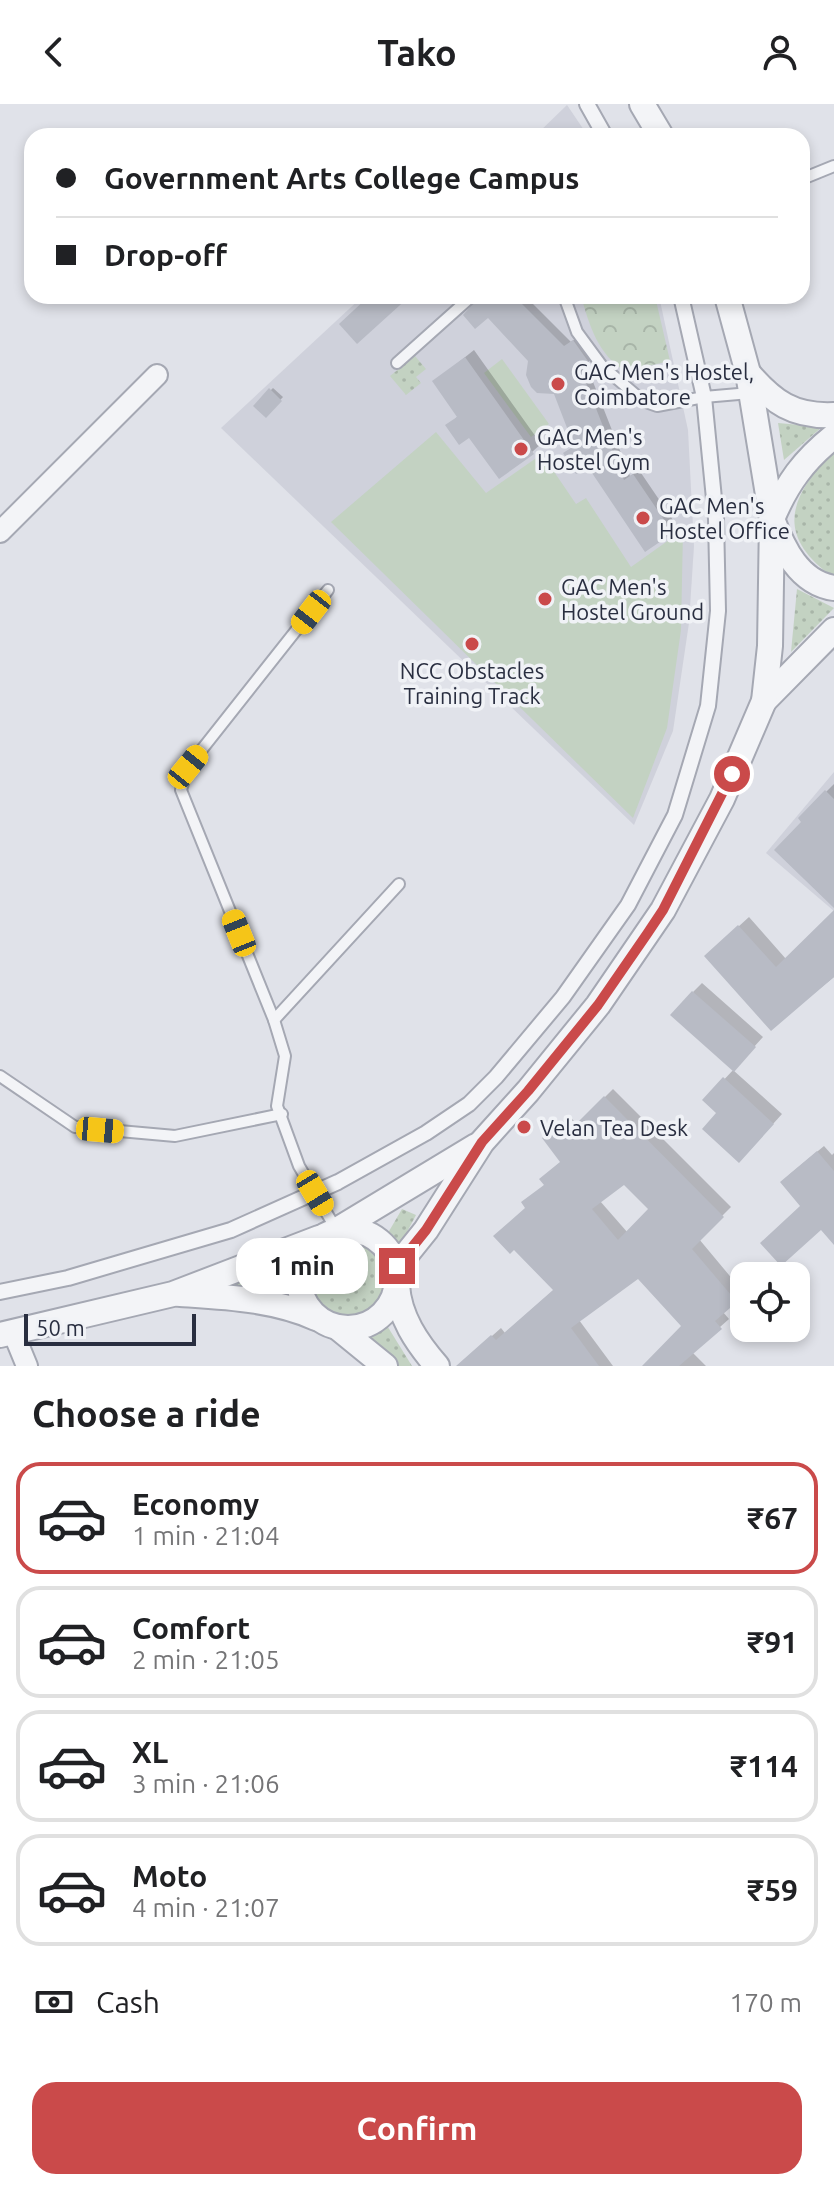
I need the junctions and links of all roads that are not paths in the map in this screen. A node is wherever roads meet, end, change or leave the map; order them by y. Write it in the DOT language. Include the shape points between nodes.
graph roads {
  1 [pos="587,104"];
  2 [pos="642,104"];
  3 [pos="600,128"];
  4 [pos="656,128"];
  5 [pos="834,166"];
  6 [pos="810,176"];
  7 [pos="463,304"];
  8 [pos="567,304"];
  9 [pos="683,304"];
  10 [pos="729,304"];
  11 [pos="397,363"];
  12 [pos="157,375"];
  13 [pos="749,383"];
  14 [pos="704,397"];
  15 [pos="834,415"];
  16 [pos="834,436"];
  17 [pos="772,519"];
  18 [pos="0,532"];
  19 [pos="834,588"];
  20 [pos="328,590"];
  21 [pos="834,630"];
  22 [pos="764,701"];
  23 [pos="399,884"];
  24 [pos="274,1020"];
  25 [pos="0,1076"];
  26 [pos="282,1114"];
  27 [pos="482,1142"];
  28 [pos="315,1193"];
  29 [pos="328,1234"];
  30 [pos="397,1275"];
  31 [pos="0,1292"];
  32 [pos="173,1294"];
  33 [pos="330,1324"];
  34 [pos="7,1333"];
  35 [pos="27,1366"];
  36 [pos="385,1366"];
  37 [pos="437,1366"];
  1 -- 3 [label="street"];
  2 -- 4 [label="street"];
  5 -- 6 [label="lane"];
  7 -- 11 [label="lane"];
  8 -- 14 [label="lane" via="577,332 602,366 643,401 657,406"];
  9 -- 14 [label="street"];
  10 -- 13 [label="street"];
  12 -- 18 [label="street"];
  13 -- 14 [label="lane"];
  13 -- 15 [label="street" via="782,407"];
  13 -- 17 [label="street"];
  14 -- 28 [label="street" via="716,519 718,611 708,706 675,815 628,905 563,997 496,1077 469,1104 426,1133"];
  16 -- 17 [label="street" via="786,486"];
  17 -- 19 [label="street" via="793,563 810,580"];
  17 -- 22 [label="street"];
  20 -- 24 [label="lane" via="188,767 181,790"];
  21 -- 22 [label="street"];
  22 -- 27 [label="street" via="722,799 663,910 598,1005"];
  23 -- 24 [label="lane"];
  24 -- 26 [label="lane" via="285,1056 277,1106"];
  25 -- 26 [label="lane" via="75,1127 175,1136"];
  26 -- 28 [label="lane" via="299,1166"];
  27 -- 29 [label="street"];
  27 -- 30 [label="street"];
  28 -- 29 [label="lane"];
  28 -- 31 [label="street" via="231,1230 68,1278"];
  29 -- 30 [label="street" via="353,1229 368,1234 381,1242"];
  29 -- 32 [label="street"];
  29 -- 33 [label="street" via="309,1247 298,1273 303,1301"];
  30 -- 33 [label="street" via="389,1307 378,1318 352,1328"];
  30 -- 37 [label="street" via="398,1303"];
  32 -- 33 [label="street" via="274,1305"];
  32 -- 34 [label="street"];
  33 -- 36 [label="street"];
  34 -- 35 [label="street"];
}
